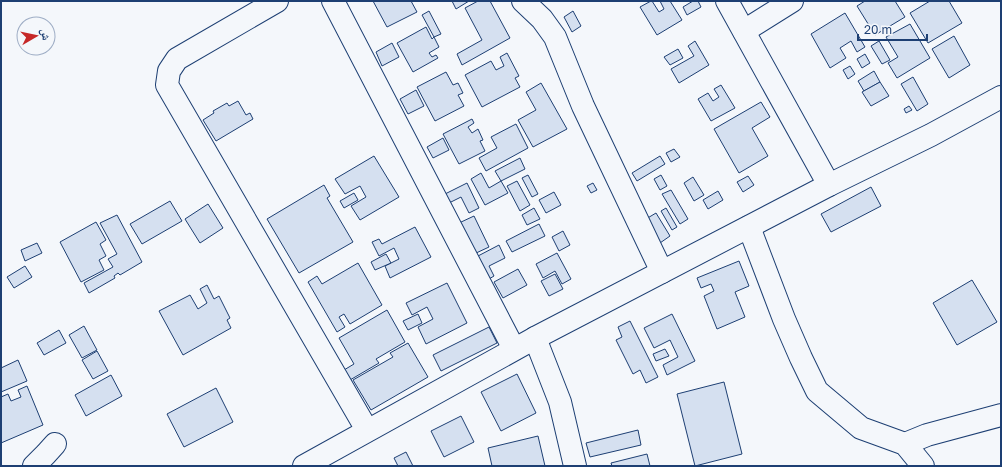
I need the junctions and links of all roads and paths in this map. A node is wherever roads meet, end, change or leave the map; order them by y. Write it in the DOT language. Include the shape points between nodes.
graph roads {
  1 [pos="277,1"];
  2 [pos="333,1"];
  3 [pos="523,1"];
  4 [pos="727,1"];
  5 [pos="792,1"];
  6 [pos="744,31"];
  7 [pos="1001,97"];
  8 [pos="829,185"];
  9 [pos="749,227"];
  10 [pos="662,272"];
  11 [pos="535,338"];
  12 [pos="514,349"];
  13 [pos="1001,415"];
  14 [pos="367,430"];
  15 [pos="54,444"];
  16 [pos="905,444"];
  17 [pos="34,466"];
  18 [pos="304,466"];
  19 [pos="575,466"];
  20 [pos="923,466"];
  1 -- 14 [label="street" via="177,59 169,71 167,85"];
  2 -- 12 [label="street"];
  3 -- 10 [label="street" via="542,19 555,37 583,106"];
  4 -- 6 [label="street"];
  5 -- 6 [label="street"];
  6 -- 8 [label="street"];
  7 -- 8 [label="street"];
  8 -- 9 [label="street"];
  9 -- 10 [label="street"];
  9 -- 16 [label="street" via="784,319 817,391 861,428"];
  10 -- 11 [label="street"];
  11 -- 12 [label="street"];
  11 -- 19 [label="street" via="560,402"];
  12 -- 14 [label="street"];
  13 -- 16 [label="street" via="927,435"];
  14 -- 18 [label="street"];
  15 -- 17 [label="street"];
  16 -- 20 [label="street"];
}
